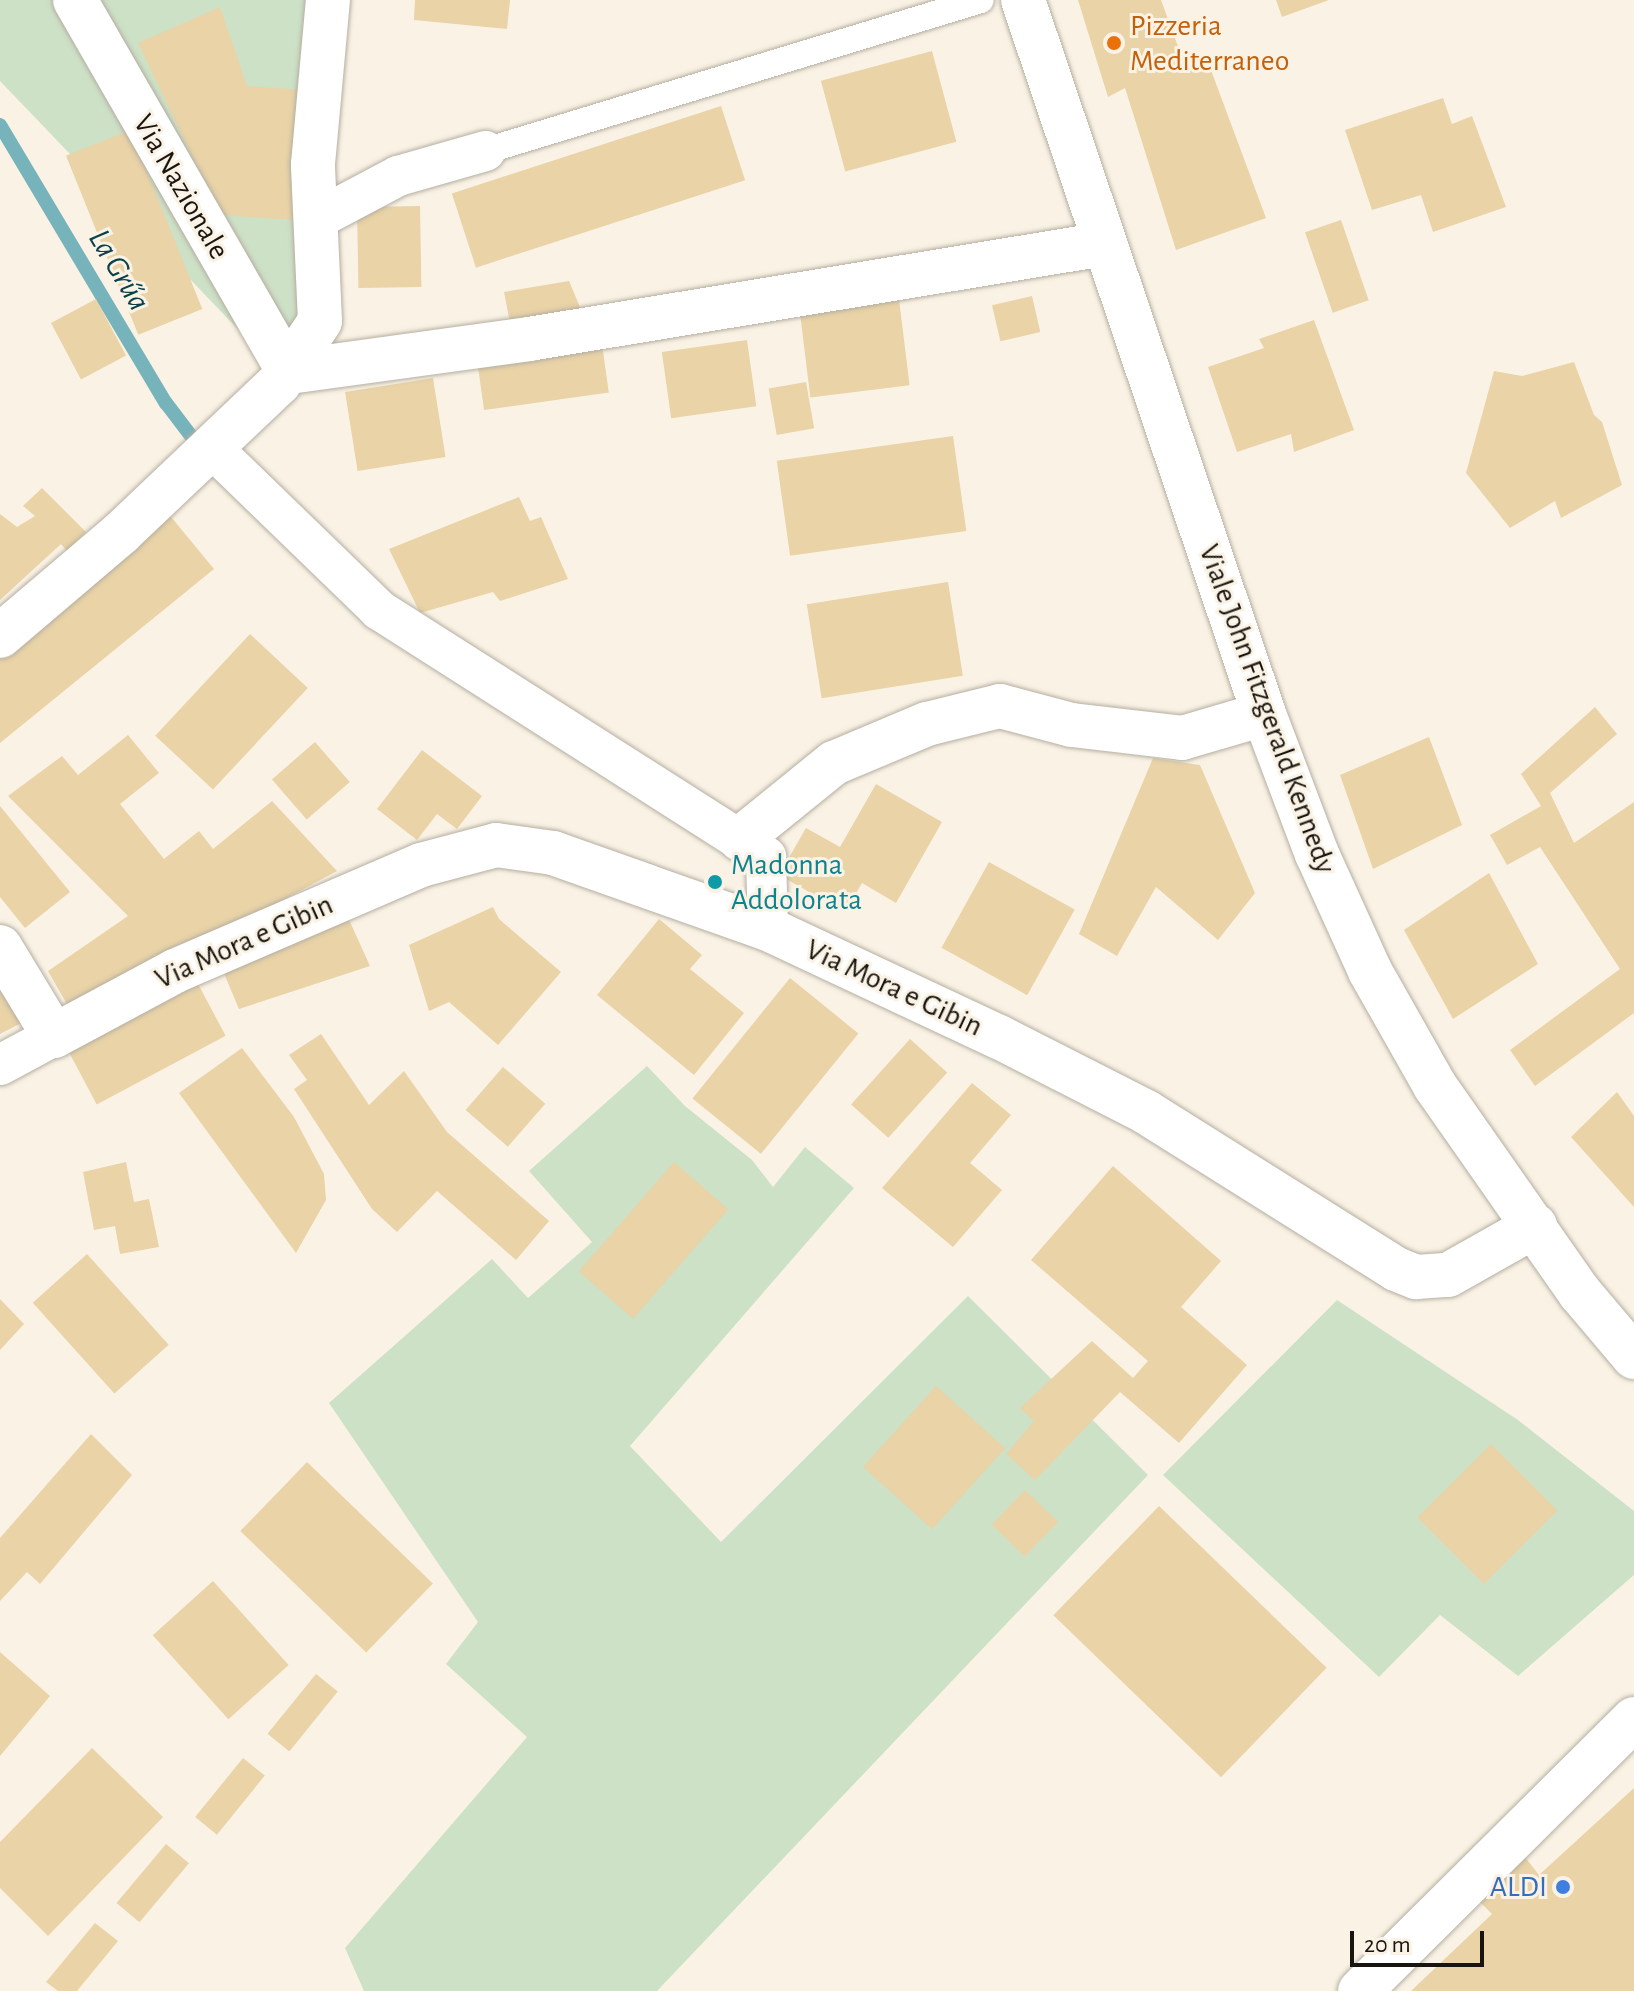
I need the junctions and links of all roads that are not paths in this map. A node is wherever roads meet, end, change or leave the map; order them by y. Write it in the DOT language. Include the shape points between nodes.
graph roads {
  1 [pos="75,0"];
  2 [pos="328,0"];
  3 [pos="981,0"];
  4 [pos="1023,0"];
  5 [pos="485,151"];
  6 [pos="315,220"];
  7 [pos="1104,244"];
  8 [pos="289,372"];
  9 [pos="211,447"];
  10 [pos="0,636"];
  11 [pos="1264,714"];
  12 [pos="740,839"];
  13 [pos="768,929"];
  14 [pos="0,947"];
  15 [pos="54,1036"];
  16 [pos="0,1065"];
  17 [pos="1535,1226"];
  18 [pos="1634,1357"];
  19 [pos="1634,1719"];
  20 [pos="1360,1991"];
  1 -- 8 [label="street, Via Nazionale"];
  2 -- 6 [label="street" via="313,164"];
  3 -- 5 [label="lane"];
  4 -- 7 [label="street, Viale John Fitzgerald Kennedy"];
  5 -- 6 [label="street" via="398,176"];
  6 -- 8 [label="street" via="320,321"];
  7 -- 8 [label="street" via="529,339"];
  7 -- 11 [label="street, Viale John Fitzgerald Kennedy"];
  8 -- 9 [label="street"];
  9 -- 10 [label="street" via="121,533"];
  9 -- 12 [label="street" via="379,610"];
  11 -- 12 [label="street" via="1182,738 1072,725 1000,706 927,724 834,763"];
  11 -- 17 [label="street, Viale John Fitzgerald Kennedy" via="1317,854 1370,971 1435,1086"];
  12 -- 13 [label="street" via="766,857"];
  13 -- 15 [label="street, Via Mora e Gibin" via="553,853 496,845 421,865 350,895 175,971"];
  13 -- 17 [label="street, Via Mora e Gibin" via="1146,1112 1416,1277 1448,1275"];
  14 -- 15 [label="street"];
  15 -- 16 [label="street, Via Mora e Gibin"];
  17 -- 18 [label="street, Viale John Fitzgerald Kennedy" via="1580,1293"];
  19 -- 20 [label="street"];
}
